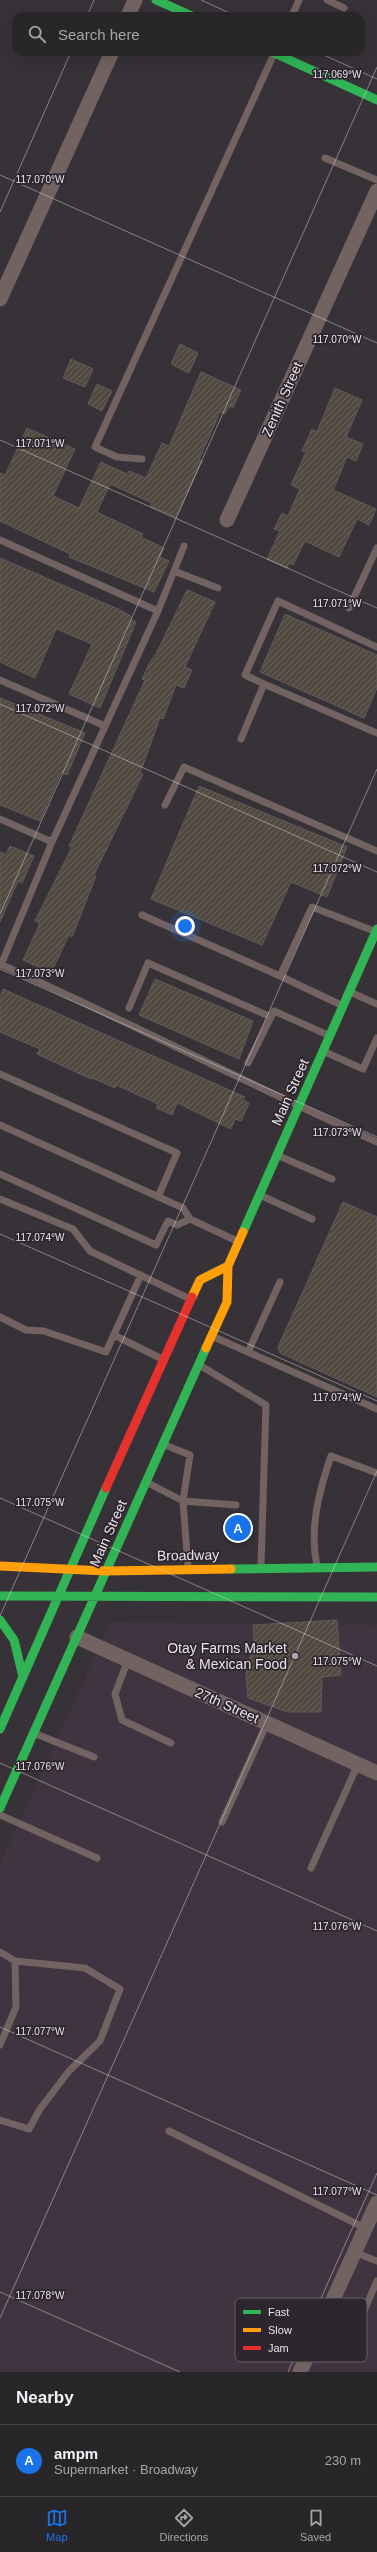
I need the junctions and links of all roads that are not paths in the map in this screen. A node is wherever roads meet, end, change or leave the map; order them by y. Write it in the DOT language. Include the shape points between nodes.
graph roads {
  1 [pos="135,0"];
  2 [pos="156,0"];
  3 [pos="299,0"];
  4 [pos="327,0"];
  5 [pos="344,8"];
  6 [pos="130,12"];
  7 [pos="183,12"];
  8 [pos="294,12"];
  9 [pos="110,56"];
  10 [pos="272,56"];
  11 [pos="283,56"];
  12 [pos="377,100"];
  13 [pos="325,158"];
  14 [pos="377,180"];
  15 [pos="377,191"];
  16 [pos="0,299"];
  17 [pos="142,459"];
  18 [pos="227,520"];
  19 [pos="0,540"];
  20 [pos="184,546"];
  21 [pos="377,548"];
  22 [pos="174,571"];
  23 [pos="218,588"];
  24 [pos="349,608"];
  25 [pos="158,611"];
  26 [pos="377,647"];
  27 [pos="0,680"];
  28 [pos="264,684"];
  29 [pos="105,726"];
  30 [pos="377,733"];
  31 [pos="241,739"];
  32 [pos="165,805"];
  33 [pos="0,819"];
  34 [pos="52,842"];
  35 [pos="377,851"];
  36 [pos="142,915"];
  37 [pos="376,930"];
  38 [pos="374,944"];
  39 [pos="1,965"];
  40 [pos="280,976"];
  41 [pos="349,992"];
  42 [pos="377,1004"];
  43 [pos="343,1006"];
  44 [pos="129,1008"];
  45 [pos="271,1017"];
  46 [pos="330,1036"];
  47 [pos="377,1038"];
  48 [pos="323,1052"];
  49 [pos="248,1063"];
  50 [pos="0,1074"];
  51 [pos="298,1107"];
  52 [pos="0,1125"];
  53 [pos="377,1142"];
  54 [pos="277,1155"];
  55 [pos="0,1174"];
  56 [pos="332,1179"];
  57 [pos="260,1195"];
  58 [pos="158,1197"];
  59 [pos="0,1199"];
  60 [pos="190,1219"];
  61 [pos="312,1219"];
  62 [pos="239,1242"];
  63 [pos="228,1266"];
  64 [pos="141,1274"];
  65 [pos="280,1282"];
  66 [pos="191,1300"];
  67 [pos="0,1317"];
  68 [pos="114,1335"];
  69 [pos="212,1336"];
  70 [pos="248,1352"];
  71 [pos="164,1360"];
  72 [pos="199,1365"];
  73 [pos="377,1409"];
  74 [pos="163,1445"];
  75 [pos="377,1473"];
  76 [pos="146,1482"];
  77 [pos="183,1501"];
  78 [pos="236,1505"];
  79 [pos="0,1566"];
  80 [pos="318,1567"];
  81 [pos="377,1567"];
  82 [pos="260,1568"];
  83 [pos="71,1569"];
  84 [pos="188,1569"];
  85 [pos="106,1571"];
  86 [pos="59,1595"];
  87 [pos="0,1596"];
  88 [pos="377,1597"];
  89 [pos="95,1598"];
  90 [pos="0,1620"];
  91 [pos="77,1637"];
  92 [pos="128,1660"];
  93 [pos="23,1677"];
  94 [pos="267,1723"];
  95 [pos="0,1729"];
  96 [pos="34,1733"];
  97 [pos="171,1743"];
  98 [pos="94,1757"];
  99 [pos="358,1764"];
  100 [pos="377,1773"];
  101 [pos="0,1808"];
  102 [pos="0,1815"];
  103 [pos="222,1822"];
  104 [pos="97,1858"];
  105 [pos="311,1868"];
  106 [pos="0,1952"];
  107 [pos="15,1961"];
  108 [pos="0,2045"];
  109 [pos="0,2120"];
  110 [pos="169,2131"];
  111 [pos="377,2203"];
  112 [pos="366,2228"];
  113 [pos="354,2252"];
  114 [pos="377,2261"];
  115 [pos="377,2281"];
  116 [pos="333,2298"];
  117 [pos="367,2304"];
  118 [pos="304,2362"];
  119 [pos="300,2372"];
  1 -- 6 [label="street"];
  2 -- 7 [label="main road"];
  3 -- 8 [label="lane"];
  4 -- 5 [label="lane"];
  9 -- 16 [label="street"];
  10 -- 17 [label="lane" via="95,447 117,456"];
  11 -- 12 [label="main road"];
  13 -- 14 [label="lane"];
  15 -- 18 [label="street, Zenith Street"];
  19 -- 25 [label="lane"];
  20 -- 22 [label="lane"];
  21 -- 24 [label="lane"];
  22 -- 23 [label="lane"];
  22 -- 25 [label="lane"];
  25 -- 29 [label="lane"];
  26 -- 28 [label="lane" via="278,601 245,675"];
  27 -- 29 [label="lane"];
  28 -- 30 [label="lane"];
  28 -- 31 [label="lane"];
  29 -- 34 [label="lane"];
  32 -- 35 [label="lane" via="184,767"];
  33 -- 34 [label="lane"];
  34 -- 39 [label="lane"];
  36 -- 40 [label="lane"];
  37 -- 38 [label="main road, Main Street"];
  37 -- 40 [label="lane" via="312,907"];
  38 -- 41 [label="main road, Main Street"];
  39 -- 51 [label="lane" via="124,1021"];
  40 -- 43 [label="lane"];
  41 -- 42 [label="lane"];
  41 -- 43 [label="main road, Main Street"];
  43 -- 46 [label="main road, Main Street"];
  44 -- 45 [label="lane" via="148,963"];
  45 -- 46 [label="lane" via="274,1011"];
  45 -- 49 [label="lane"];
  46 -- 48 [label="main road, Main Street"];
  47 -- 48 [label="lane" via="363,1069"];
  48 -- 51 [label="main road, Main Street"];
  50 -- 58 [label="lane" via="177,1153"];
  51 -- 53 [label="lane"];
  51 -- 54 [label="main road, Main Street"];
  52 -- 58 [label="lane"];
  54 -- 56 [label="lane"];
  54 -- 57 [label="main road, Main Street"];
  55 -- 60 [label="lane" via="156,1245 168,1221 177,1225"];
  57 -- 61 [label="lane"];
  57 -- 62 [label="main road, Main Street"];
  58 -- 60 [label="lane" via="183,1208"];
  59 -- 64 [label="lane" via="73,1229 90,1251"];
  60 -- 62 [label="lane"];
  62 -- 63 [label="main road, Main Street"];
  63 -- 66 [label="main road, Main Street" via="200,1280"];
  63 -- 69 [label="main road, Main Street" via="227,1302"];
  64 -- 66 [label="lane"];
  64 -- 68 [label="lane"];
  65 -- 70 [label="lane"];
  66 -- 71 [label="main road, Main Street"];
  67 -- 68 [label="lane" via="26,1330 44,1331 106,1352"];
  68 -- 71 [label="lane"];
  69 -- 70 [label="lane"];
  69 -- 72 [label="main road, Main Street"];
  70 -- 73 [label="lane"];
  71 -- 83 [label="main road, Main Street"];
  72 -- 74 [label="main road, Main Street"];
  72 -- 82 [label="lane" via="266,1405"];
  74 -- 76 [label="main road, Main Street"];
  74 -- 77 [label="lane" via="190,1455"];
  75 -- 80 [label="lane" via="331,1456 318,1492 313,1547"];
  76 -- 77 [label="lane"];
  76 -- 85 [label="main road, Main Street"];
  77 -- 78 [label="lane"];
  77 -- 84 [label="lane"];
  79 -- 83 [label="main road, Broadway"];
  80 -- 81 [label="main road, Broadway"];
  80 -- 82 [label="main road, Broadway"];
  82 -- 84 [label="main road, Broadway"];
  83 -- 85 [label="main road, Broadway"];
  83 -- 86 [label="main road, Main Street"];
  84 -- 85 [label="main road, Broadway"];
  85 -- 89 [label="main road, Main Street"];
  86 -- 87 [label="main road"];
  86 -- 89 [label="main road"];
  86 -- 93 [label="main road, Main Street"];
  88 -- 89 [label="main road"];
  89 -- 91 [label="main road, Main Street"];
  90 -- 93 [label="main road" via="14,1640"];
  91 -- 92 [label="street, 27th Street"];
  91 -- 96 [label="main road, Main Street"];
  92 -- 94 [label="street, 27th Street"];
  92 -- 97 [label="lane" via="115,1694 122,1720"];
  93 -- 95 [label="main road, Main Street"];
  94 -- 99 [label="street, 27th Street"];
  94 -- 103 [label="lane"];
  96 -- 98 [label="lane"];
  96 -- 101 [label="main road, Main Street"];
  99 -- 100 [label="street, 27th Street"];
  99 -- 105 [label="lane"];
  102 -- 104 [label="lane"];
  106 -- 107 [label="lane"];
  107 -- 108 [label="lane" via="16,2007"];
  107 -- 109 [label="lane" via="85,1968 120,1989 100,2041 69,2071 40,2109 29,2129"];
  110 -- 112 [label="lane"];
  111 -- 112 [label="street"];
  112 -- 113 [label="street"];
  113 -- 114 [label="lane"];
  113 -- 116 [label="street"];
  115 -- 117 [label="lane"];
  118 -- 119 [label="street"];
}
